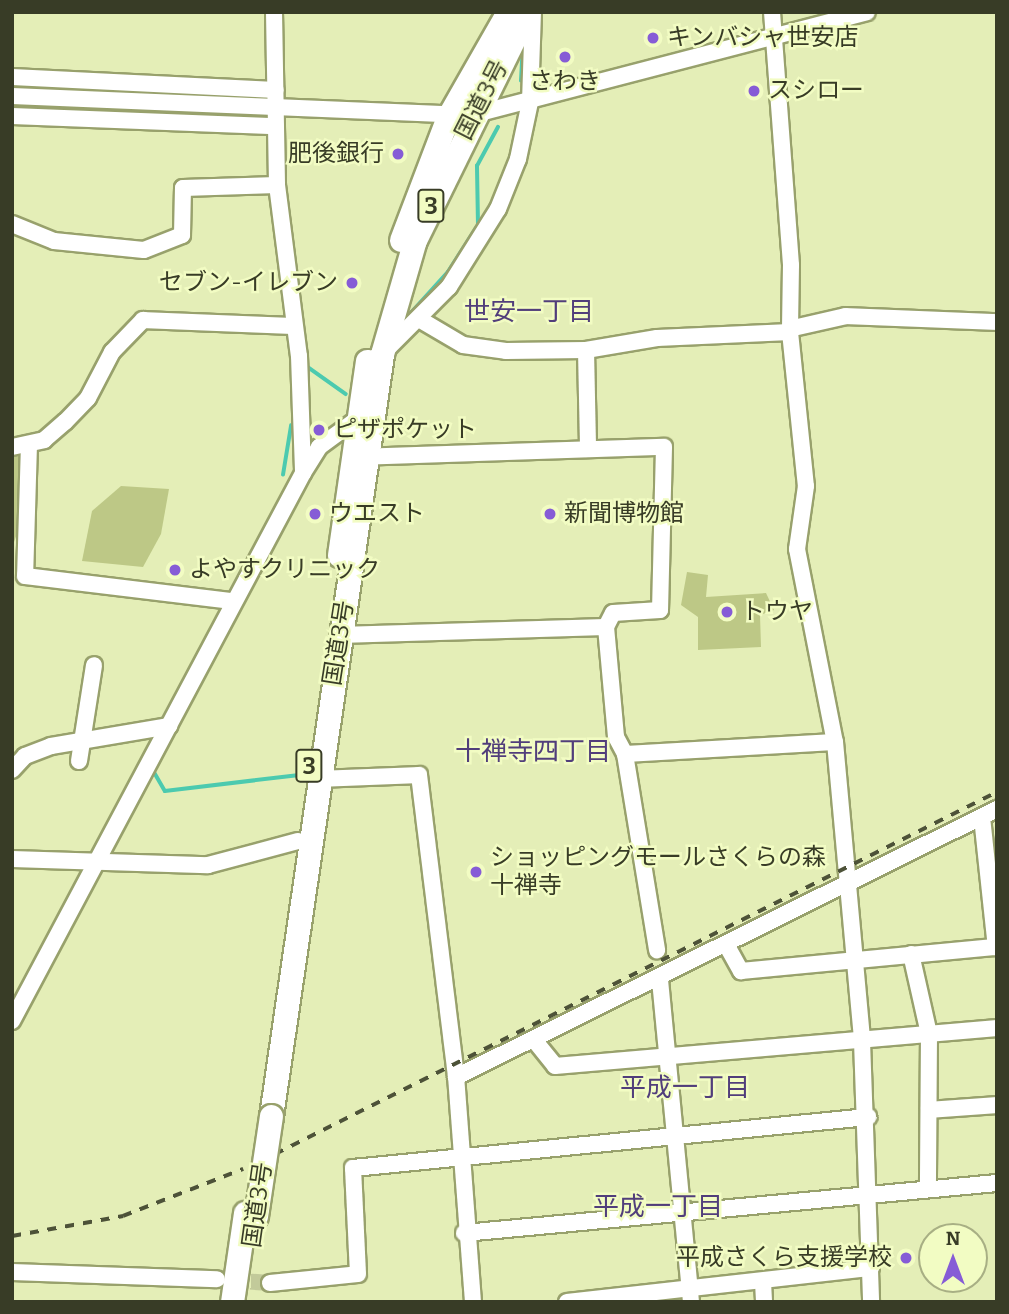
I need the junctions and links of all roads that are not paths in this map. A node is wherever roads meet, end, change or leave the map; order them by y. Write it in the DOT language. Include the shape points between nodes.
graph roads {
  1 [pos="274,12"];
  2 [pos="508,12"];
  3 [pos="527,12"];
  4 [pos="533,12"];
  5 [pos="772,12"];
  6 [pos="867,12"];
  7 [pos="772,36"];
  8 [pos="12,77"];
  9 [pos="276,90"];
  10 [pos="12,96"];
  11 [pos="530,102"];
  12 [pos="472,115"];
  13 [pos="12,116"];
  14 [pos="448,117"];
  15 [pos="276,118"];
  16 [pos="277,185"];
  17 [pos="12,224"];
  18 [pos="419,319"];
  19 [pos="997,322"];
  20 [pos="291,326"];
  21 [pos="790,330"];
  22 [pos="586,350"];
  23 [pos="382,354"];
  24 [pos="365,414"];
  25 [pos="29,444"];
  26 [pos="12,447"];
  27 [pos="588,449"];
  28 [pos="359,457"];
  29 [pos="303,473"];
  30 [pos="232,601"];
  31 [pos="606,627"];
  32 [pos="339,635"];
  33 [pos="94,665"];
  34 [pos="169,726"];
  35 [pos="80,741"];
  36 [pos="835,742"];
  37 [pos="18,752"];
  38 [pos="625,754"];
  39 [pos="79,761"];
  40 [pos="12,770"];
  41 [pos="319,779"];
  42 [pos="989,813"];
  43 [pos="298,841"];
  44 [pos="12,859"];
  45 [pos="95,865"];
  46 [pos="848,886"];
  47 [pos="727,946"];
  48 [pos="997,947"];
  49 [pos="657,950"];
  50 [pos="911,954"];
  51 [pos="854,959"];
  52 [pos="660,980"];
  53 [pos="12,1021"];
  54 [pos="997,1028"];
  55 [pos="929,1034"];
  56 [pos="535,1041"];
  57 [pos="862,1041"];
  58 [pos="666,1059"];
  59 [pos="456,1077"];
  60 [pos="997,1105"];
  61 [pos="929,1110"];
  62 [pos="264,1116"];
  63 [pos="867,1117"];
  64 [pos="673,1136"];
  65 [pos="460,1156"];
  66 [pos="997,1183"];
  67 [pos="928,1189"];
  68 [pos="872,1194"];
  69 [pos="680,1212"];
  70 [pos="250,1215"];
  71 [pos="464,1233"];
  72 [pos="870,1268"];
  73 [pos="12,1272"];
  74 [pos="217,1279"];
  75 [pos="763,1282"];
  76 [pos="270,1283"];
  77 [pos="690,1297"];
  78 [pos="232,1302"];
  79 [pos="244,1302"];
  80 [pos="473,1302"];
  81 [pos="567,1302"];
  82 [pos="764,1302"];
  83 [pos="871,1302"];
  1 -- 9 [label="street"];
  2 -- 14 [label="highway, 国道3号 / 3"];
  3 -- 12 [label="highway, 国道3号 / 3"];
  4 -- 11 [label="street"];
  5 -- 7 [label="street"];
  6 -- 7 [label="street"];
  7 -- 11 [label="street"];
  7 -- 21 [label="street" via="791,265"];
  8 -- 9 [label="street"];
  9 -- 15 [label="street"];
  10 -- 15 [label="street"];
  11 -- 12 [label="street"];
  11 -- 18 [label="street" via="518,159 498,209 449,287"];
  12 -- 14 [label="street"];
  12 -- 23 [label="highway, 国道3号 / 3" via="415,240"];
  13 -- 15 [label="street"];
  14 -- 15 [label="street"];
  14 -- 24 [label="highway, 国道3号 / 3" via="399,248"];
  15 -- 16 [label="street"];
  16 -- 17 [label="street" via="183,188 182,235 144,250 54,241"];
  16 -- 20 [label="street"];
  18 -- 22 [label="street" via="463,345"];
  18 -- 23 [label="street"];
  19 -- 21 [label="street" via="846,316"];
  20 -- 25 [label="street" via="144,320 112,352 80,407 44,440"];
  20 -- 29 [label="street" via="299,356"];
  21 -- 22 [label="street" via="657,338"];
  21 -- 36 [label="street" via="806,486 797,549"];
  22 -- 27 [label="street"];
  23 -- 24 [label="highway, 国道3号 / 3"];
  24 -- 28 [label="highway, 国道3号 / 3"];
  24 -- 29 [label="street" via="319,447"];
  25 -- 26 [label="street"];
  25 -- 30 [label="street" via="25,576"];
  27 -- 28 [label="street"];
  27 -- 31 [label="street" via="664,447 660,610 613,613"];
  28 -- 32 [label="highway, 国道3号 / 3"];
  28 -- 43 [label="highway, 国道3号 / 3"];
  29 -- 30 [label="street"];
  30 -- 34 [label="street"];
  31 -- 32 [label="street"];
  31 -- 38 [label="street" via="616,737"];
  32 -- 41 [label="highway, 国道3号 / 3"];
  33 -- 35 [label="street"];
  34 -- 35 [label="street"];
  34 -- 45 [label="street"];
  35 -- 37 [label="street"];
  35 -- 39 [label="street"];
  36 -- 38 [label="street"];
  36 -- 46 [label="street"];
  37 -- 40 [label="street"];
  38 -- 49 [label="street"];
  41 -- 59 [label="street" via="419,775"];
  41 -- 62 [label="highway, 国道3号 / 3"];
  42 -- 46 [label="street"];
  42 -- 48 [label="street"];
  43 -- 45 [label="street" via="208,865"];
  43 -- 62 [label="highway, 国道3号 / 3"];
  44 -- 45 [label="street"];
  45 -- 53 [label="street"];
  46 -- 47 [label="street"];
  46 -- 51 [label="street"];
  47 -- 51 [label="street" via="741,971"];
  47 -- 52 [label="street"];
  48 -- 50 [label="street"];
  50 -- 51 [label="street"];
  50 -- 55 [label="street"];
  51 -- 57 [label="street"];
  52 -- 56 [label="street"];
  52 -- 58 [label="street"];
  54 -- 55 [label="street"];
  55 -- 57 [label="street"];
  55 -- 61 [label="street"];
  56 -- 58 [label="street" via="555,1066"];
  56 -- 59 [label="street"];
  57 -- 58 [label="street"];
  57 -- 63 [label="street"];
  58 -- 64 [label="street"];
  59 -- 65 [label="street"];
  60 -- 61 [label="street"];
  61 -- 67 [label="street"];
  62 -- 70 [label="highway, 国道3号 / 3, bridge"];
  63 -- 64 [label="street"];
  63 -- 68 [label="street"];
  64 -- 65 [label="street"];
  64 -- 69 [label="street"];
  65 -- 71 [label="street"];
  65 -- 76 [label="street" via="353,1168 358,1274"];
  66 -- 67 [label="street"];
  67 -- 68 [label="street"];
  68 -- 69 [label="street"];
  68 -- 72 [label="street"];
  69 -- 71 [label="street"];
  69 -- 77 [label="street"];
  70 -- 78 [label="highway, 国道3号 / 3"];
  70 -- 79 [label="highway, 国道3号 / 3"];
  71 -- 80 [label="street"];
  72 -- 75 [label="street"];
  72 -- 83 [label="street"];
  73 -- 74 [label="street"];
  75 -- 77 [label="street"];
  75 -- 82 [label="street"];
  77 -- 81 [label="street"];
}
